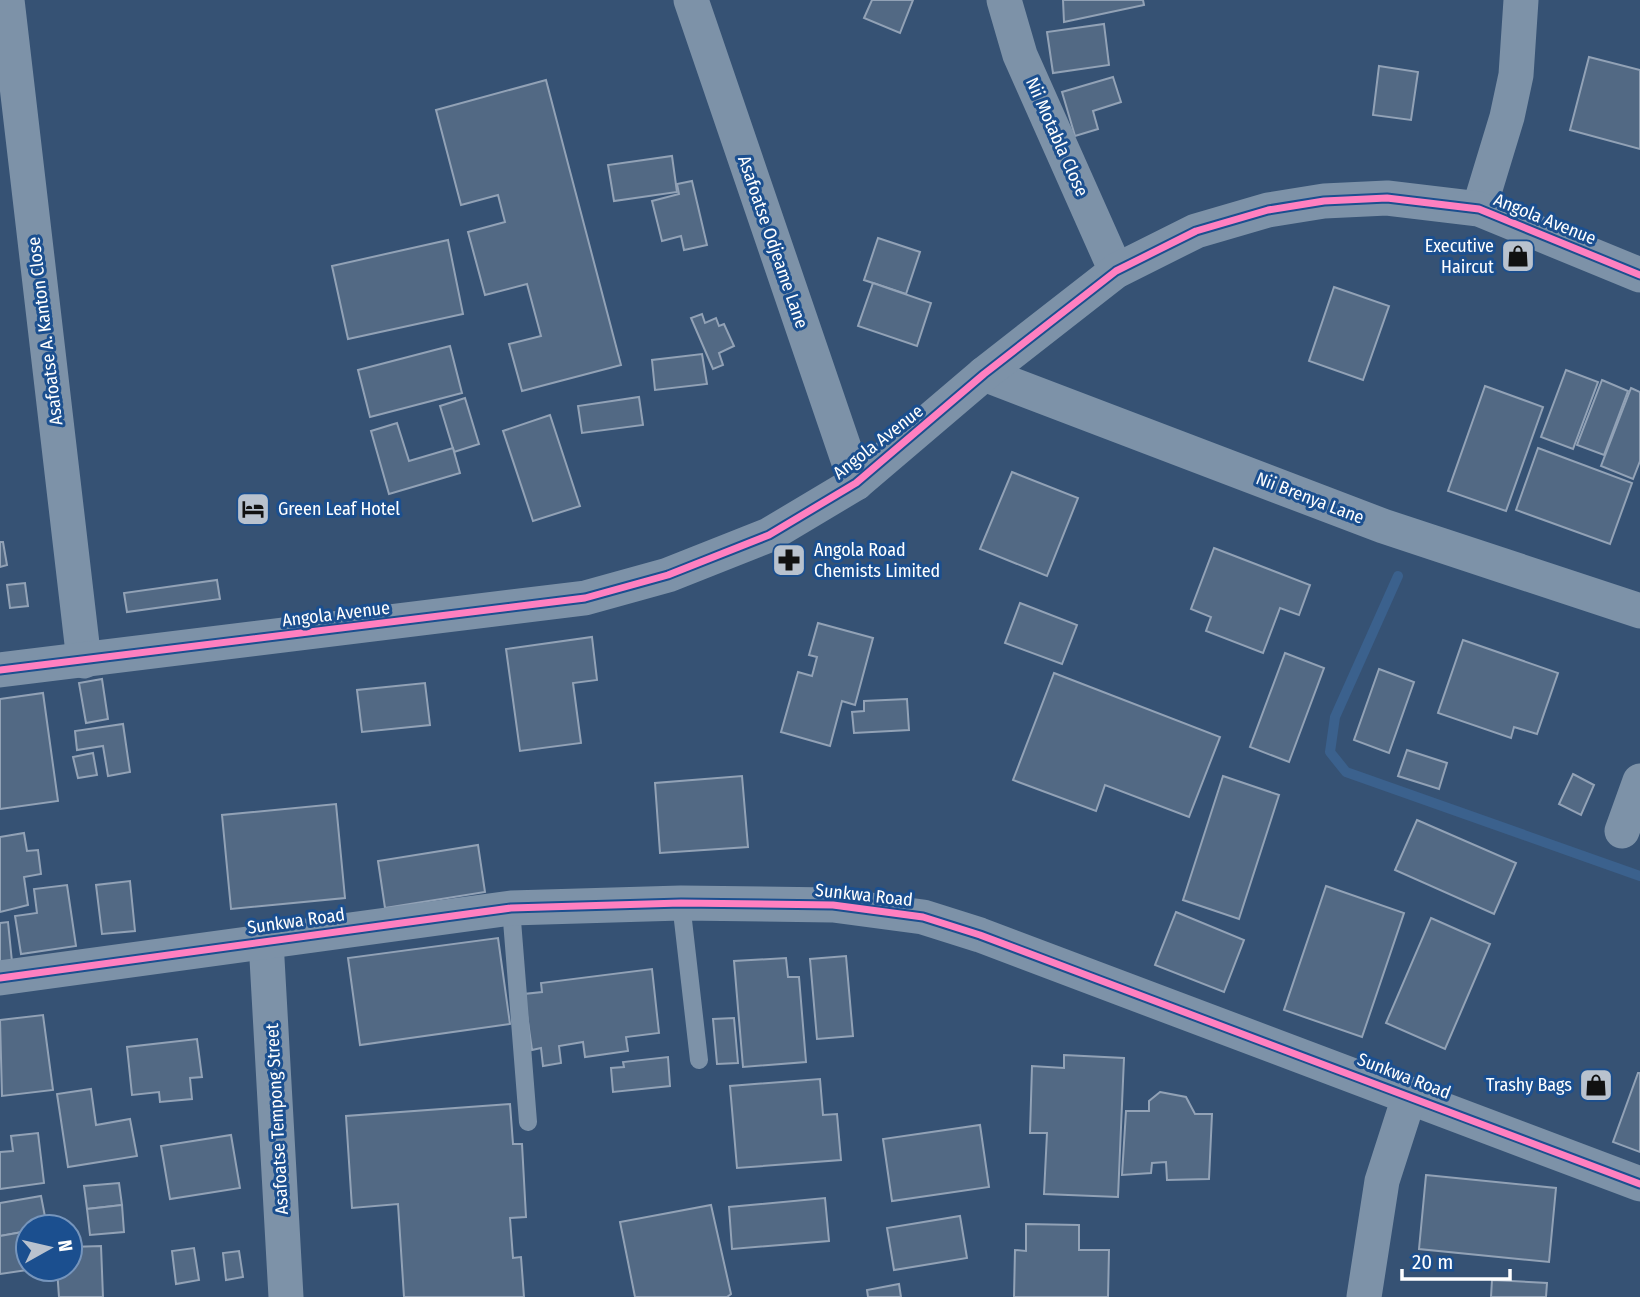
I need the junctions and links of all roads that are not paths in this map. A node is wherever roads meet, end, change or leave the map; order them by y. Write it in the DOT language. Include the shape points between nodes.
graph roads {
  1 [pos="6,0"];
  2 [pos="691,0"];
  3 [pos="1004,0"];
  4 [pos="1521,0"];
  5 [pos="1479,209"];
  6 [pos="1116,271"];
  7 [pos="1640,275"];
  8 [pos="984,374"];
  9 [pos="856,483"];
  10 [pos="1640,611"];
  11 [pos="84,661"];
  12 [pos="0,670"];
  13 [pos="1640,781"];
  14 [pos="1622,831"];
  15 [pos="681,903"];
  16 [pos="511,908"];
  17 [pos="266,941"];
  18 [pos="0,978"];
  19 [pos="699,1060"];
  20 [pos="1410,1094"];
  21 [pos="528,1122"];
  22 [pos="1640,1184"];
  23 [pos="286,1297"];
  24 [pos="1364,1297"];
  1 -- 11 [label="street, Asafoatse A. Kanton Close"];
  2 -- 9 [label="street, Asafoatse Odjeame Lane"];
  3 -- 6 [label="street, Nii Motabla Close" via="1020,55"];
  4 -- 5 [label="street" via="1516,75"];
  5 -- 6 [label="street, Angola Avenue" via="1387,198 1268,210 1196,231"];
  5 -- 7 [label="street, Angola Avenue"];
  6 -- 8 [label="street, Angola Avenue"];
  8 -- 9 [label="street, Angola Avenue"];
  8 -- 10 [label="street, Nii Brenya Lane" via="1383,526"];
  9 -- 11 [label="street, Angola Avenue" via="769,535 668,575 585,597"];
  11 -- 12 [label="street, Angola Avenue"];
  13 -- 14 [label="street"];
  15 -- 16 [label="street, Sunkwa Road"];
  15 -- 19 [label="lane"];
  15 -- 20 [label="street, Sunkwa Road" via="833,905 923,917"];
  16 -- 17 [label="street, Sunkwa Road"];
  16 -- 21 [label="lane"];
  17 -- 18 [label="street, Sunkwa Road"];
  17 -- 23 [label="street, Asafoatse Tempong Street"];
  20 -- 22 [label="street, Sunkwa Road"];
  20 -- 24 [label="street" via="1382,1181"];
}
